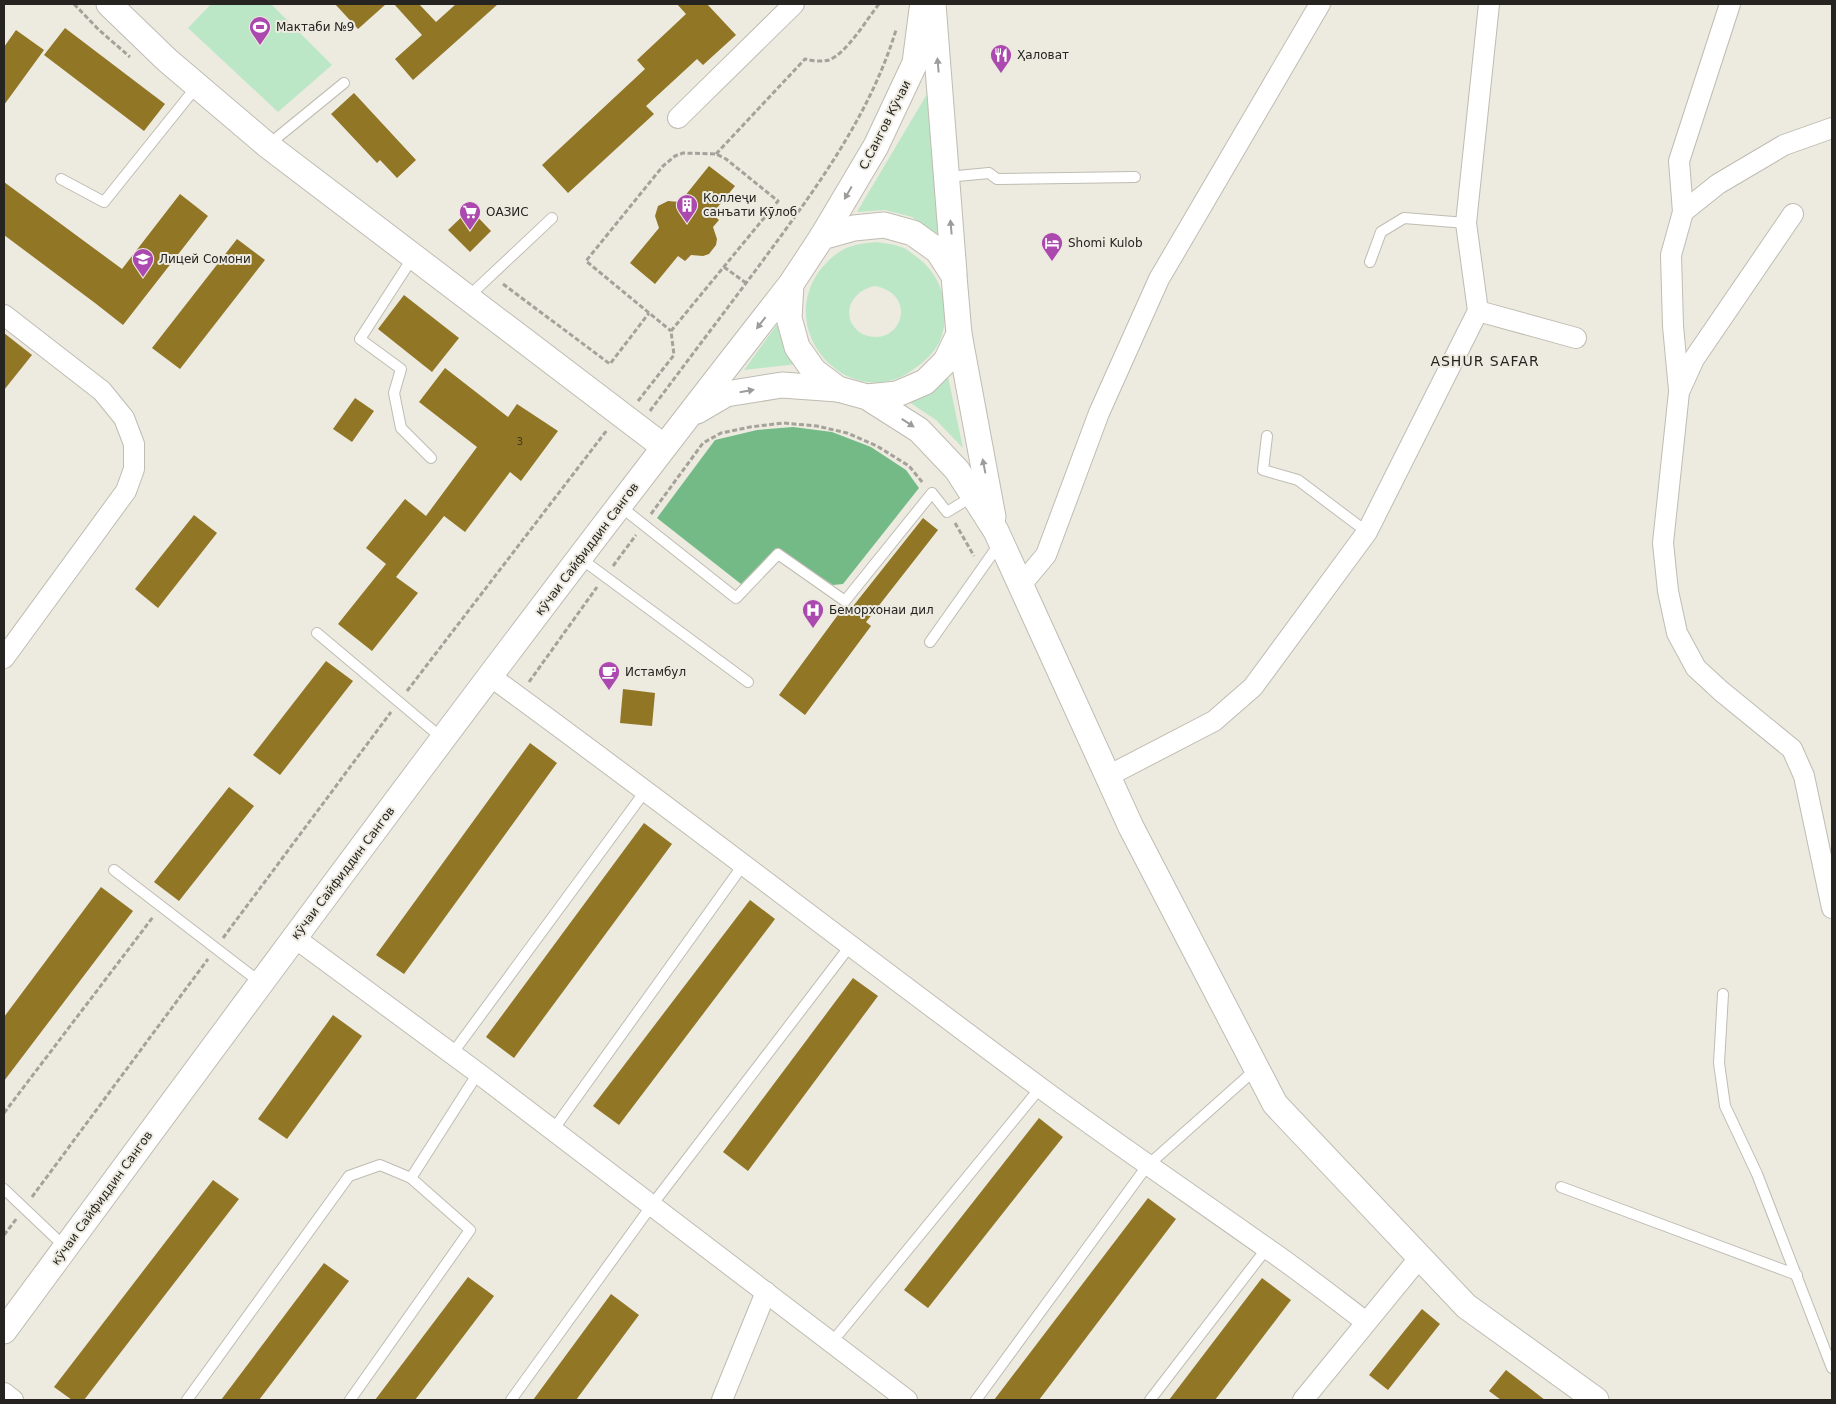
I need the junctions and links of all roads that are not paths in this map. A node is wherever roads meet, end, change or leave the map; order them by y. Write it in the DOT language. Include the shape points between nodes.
graph roads {
  1 [pos="109,4"];
  2 [pos="794,4"];
  3 [pos="923,4"];
  4 [pos="933,4"];
  5 [pos="1320,4"];
  6 [pos="1488,4"];
  7 [pos="1730,4"];
  8 [pos="344,83"];
  9 [pos="197,85"];
  10 [pos="678,118"];
  11 [pos="1832,128"];
  12 [pos="267,145"];
  13 [pos="946,177"];
  14 [pos="1135,177"];
  15 [pos="61,179"];
  16 [pos="1683,212"];
  17 [pos="1793,214"];
  18 [pos="552,218"];
  19 [pos="1466,223"];
  20 [pos="822,237"];
  21 [pos="413,256"];
  22 [pos="1370,262"];
  23 [pos="954,276"];
  24 [pos="791,284"];
  25 [pos="468,298"];
  26 [pos="1478,311"];
  27 [pos="4,314"];
  28 [pos="959,334"];
  29 [pos="1576,338"];
  30 [pos="838,389"];
  31 [pos="1679,392"];
  32 [pos="867,397"];
  33 [pos="687,417"];
  34 [pos="1267,436"];
  35 [pos="664,447"];
  36 [pos="430,458"];
  37 [pos="974,496"];
  38 [pos="619,506"];
  39 [pos="1367,532"];
  40 [pos="998,537"];
  41 [pos="580,558"];
  42 [pos="1020,586"];
  43 [pos="318,633"];
  44 [pos="930,642"];
  45 [pos="4,658"];
  46 [pos="490,676"];
  47 [pos="748,682"];
  48 [pos="443,739"];
  49 [pos="1108,776"];
  50 [pos="646,790"];
  51 [pos="743,866"];
  52 [pos="114,870"];
  53 [pos="1832,908"];
  54 [pos="295,938"];
  55 [pos="850,946"];
  56 [pos="261,983"];
  57 [pos="1722,994"];
  58 [pos="452,1054"];
  59 [pos="1256,1069"];
  60 [pos="478,1073"];
  61 [pos="1040,1088"];
  62 [pos="552,1130"];
  63 [pos="1147,1166"];
  64 [pos="410,1178"];
  65 [pos="1562,1187"];
  66 [pos="4,1189"];
  67 [pos="652,1204"];
  68 [pos="66,1247"];
  69 [pos="1267,1248"];
  70 [pos="1420,1257"];
  71 [pos="1796,1275"];
  72 [pos="766,1292"];
  73 [pos="1366,1322"];
  74 [pos="4,1331"];
  75 [pos="832,1342"];
  76 [pos="1832,1368"];
  77 [pos="4,1393"];
  78 [pos="14,1400"];
  79 [pos="187,1400"];
  80 [pos="350,1400"];
  81 [pos="511,1400"];
  82 [pos="722,1400"];
  83 [pos="907,1400"];
  84 [pos="976,1400"];
  85 [pos="1150,1400"];
  86 [pos="1303,1400"];
  87 [pos="1596,1400"];
  1 -- 9 [label="street"];
  2 -- 10 [label="street"];
  3 -- 20 [label="street, С.Сангов Кӯчаи, one-way" via="915,63 876,146"];
  13 -- 4 [label="street, one-way"];
  5 -- 42 [label="street" via="1159,279 1099,413 1046,555"];
  6 -- 19 [label="street"];
  7 -- 16 [label="street" via="1679,161"];
  8 -- 12 [label="lane"];
  9 -- 12 [label="street"];
  9 -- 15 [label="lane" via="104,202"];
  11 -- 16 [label="street" via="1784,145 1718,184"];
  12 -- 21 [label="street"];
  13 -- 14 [label="lane" via="989,173 997,179"];
  23 -- 13 [label="street, one-way"];
  16 -- 31 [label="street" via="1671,255"];
  17 -- 31 [label="street" via="1694,359"];
  18 -- 25 [label="lane"];
  19 -- 22 [label="lane" via="1404,218 1381,232"];
  19 -- 26 [label="street"];
  20 -- 23 [label="street" via="854,228 884,225 913,233 938,251"];
  20 -- 24 [label="street"];
  21 -- 25 [label="street"];
  21 -- 36 [label="lane" via="360,339 401,369 394,393 401,428"];
  23 -- 28 [label="street"];
  24 -- 30 [label="street" via="789,318 797,347 814,371"];
  24 -- 33 [label="street, one-way"];
  25 -- 35 [label="street" via="632,414"];
  26 -- 29 [label="street"];
  26 -- 39 [label="street"];
  27 -- 45 [label="street" via="102,391 124,418 134,444 134,469 126,491"];
  28 -- 32 [label="street" via="946,361 924,382 897,394"];
  40 -- 28 [label="street, one-way"];
  30 -- 32 [label="street"];
  33 -- 30 [label="street, one-way" via="726,394 782,385"];
  31 -- 53 [label="street" via="1663,543 1677,633 1696,668 1792,749 1804,776"];
  32 -- 37 [label="street, one-way" via="919,430 957,470"];
  33 -- 35 [label="street, кӯчаи Сайфиддин Сангов"];
  34 -- 39 [label="lane" via="1264,470 1298,480"];
  35 -- 38 [label="street, кӯчаи Сайфиддин Сангов"];
  37 -- 38 [label="lane" via="947,512 932,493 845,601 778,554 736,598"];
  37 -- 40 [label="street"];
  38 -- 41 [label="street, кӯчаи Сайфиддин Сангов"];
  39 -- 49 [label="street" via="1253,688 1214,721"];
  40 -- 42 [label="street"];
  40 -- 44 [label="lane" via="982,569"];
  41 -- 46 [label="street, кӯчаи Сайфиддин Сангов"];
  41 -- 47 [label="lane"];
  42 -- 49 [label="street"];
  43 -- 48 [label="lane"];
  46 -- 48 [label="street, кӯчаи Сайфиддин Сангов"];
  46 -- 50 [label="street"];
  48 -- 54 [label="street, кӯчаи Сайфиддин Сангов"];
  49 -- 59 [label="street"];
  50 -- 51 [label="street"];
  50 -- 58 [label="lane"];
  51 -- 55 [label="street"];
  51 -- 62 [label="lane"];
  52 -- 56 [label="lane"];
  54 -- 56 [label="street, кӯчаи Сайфиддин Сангов"];
  54 -- 58 [label="street"];
  55 -- 61 [label="street"];
  55 -- 67 [label="lane"];
  56 -- 68 [label="street, кӯчаи Сайфиддин Сангов"];
  57 -- 71 [label="lane" via="1719,1063 1725,1106 1758,1174"];
  58 -- 60 [label="street"];
  59 -- 63 [label="lane"];
  59 -- 70 [label="street" via="1275,1104"];
  60 -- 62 [label="street"];
  60 -- 64 [label="lane"];
  61 -- 63 [label="street"];
  61 -- 75 [label="lane"];
  62 -- 67 [label="street"];
  63 -- 69 [label="street"];
  63 -- 84 [label="lane"];
  64 -- 79 [label="lane" via="380,1165 349,1176"];
  64 -- 80 [label="lane" via="470,1230"];
  65 -- 71 [label="lane"];
  66 -- 68 [label="lane"];
  67 -- 72 [label="street"];
  67 -- 81 [label="lane"];
  68 -- 74 [label="street, кӯчаи Сайфиддин Сангов"];
  69 -- 73 [label="street"];
  69 -- 85 [label="lane"];
  70 -- 73 [label="street"];
  70 -- 87 [label="street" via="1466,1306"];
  71 -- 76 [label="lane"];
  72 -- 75 [label="street"];
  72 -- 82 [label="street"];
  73 -- 86 [label="street"];
  75 -- 83 [label="street"];
  77 -- 78 [label="street"];
}
